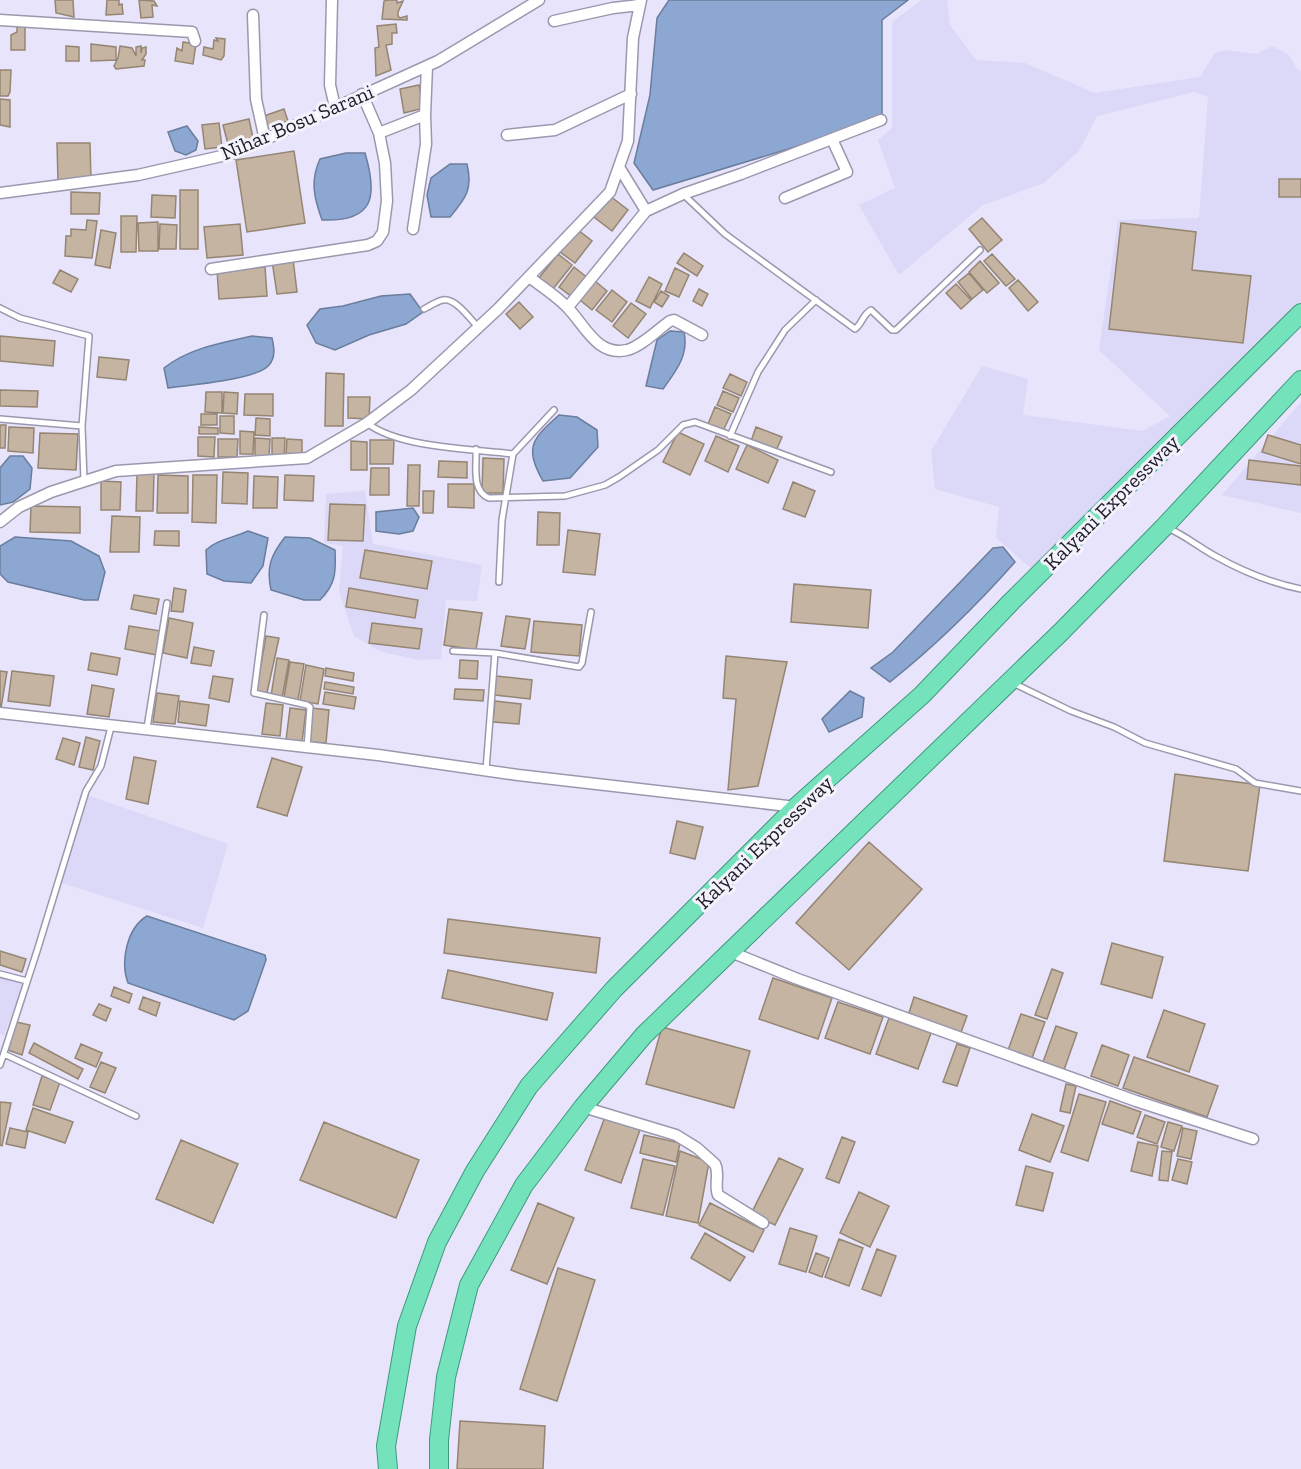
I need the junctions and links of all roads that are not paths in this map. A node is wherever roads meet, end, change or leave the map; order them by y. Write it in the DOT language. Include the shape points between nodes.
graph roads {
  1 [pos="332,0"];
  2 [pos="534,2"];
  3 [pos="641,3"];
  4 [pos="253,15"];
  5 [pos="0,20"];
  6 [pos="554,21"];
  7 [pos="195,41"];
  8 [pos="427,66"];
  9 [pos="362,94"];
  10 [pos="631,94"];
  11 [pos="335,107"];
  12 [pos="424,115"];
  13 [pos="881,120"];
  14 [pos="379,133"];
  15 [pos="507,135"];
  16 [pos="832,139"];
  17 [pos="265,140"];
  18 [pos="619,166"];
  19 [pos="0,193"];
  20 [pos="683,194"];
  21 [pos="784,198"];
  22 [pos="646,211"];
  23 [pos="413,229"];
  24 [pos="980,250"];
  25 [pos="211,269"];
  26 [pos="529,277"];
  27 [pos="816,300"];
  28 [pos="568,307"];
  29 [pos="0,308"];
  30 [pos="424,309"];
  31 [pos="1301,313"];
  32 [pos="478,327"];
  33 [pos="702,335"];
  34 [pos="1301,380"];
  35 [pos="554,410"];
  36 [pos="0,419"];
  37 [pos="367,423"];
  38 [pos="82,426"];
  39 [pos="730,436"];
  40 [pos="476,449"];
  41 [pos="513,454"];
  42 [pos="831,472"];
  43 [pos="84,480"];
  44 [pos="506,499"];
  45 [pos="0,522"];
  46 [pos="1164,526"];
  47 [pos="499,582"];
  48 [pos="1301,589"];
  49 [pos="167,603"];
  50 [pos="591,612"];
  51 [pos="264,615"];
  52 [pos="453,651"];
  53 [pos="495,653"];
  54 [pos="1009,682"];
  55 [pos="0,713"];
  56 [pos="111,727"];
  57 [pos="147,731"];
  58 [pos="307,747"];
  59 [pos="486,770"];
  60 [pos="1301,791"];
  61 [pos="796,807"];
  62 [pos="731,952"];
  63 [pos="0,974"];
  64 [pos="27,981"];
  65 [pos="4,1054"];
  66 [pos="0,1065"];
  67 [pos="583,1107"];
  68 [pos="136,1116"];
  69 [pos="1254,1139"];
  70 [pos="763,1223"];
  71 [pos="387,1469"];
  72 [pos="439,1469"];
  1 -- 11 [label="street" via="330,85"];
  2 -- 8 [label="street, Nihar Bosu Sarani"];
  3 -- 6 [label="street"];
  3 -- 10 [label="street" via="633,38"];
  4 -- 17 [label="street" via="256,99"];
  5 -- 7 [label="street" via="192,32"];
  8 -- 9 [label="street, Nihar Bosu Sarani"];
  8 -- 12 [label="street"];
  9 -- 11 [label="street, Nihar Bosu Sarani"];
  9 -- 14 [label="street"];
  10 -- 15 [label="street" via="555,130"];
  10 -- 18 [label="street" via="628,141"];
  11 -- 17 [label="street, Nihar Bosu Sarani"];
  12 -- 14 [label="street"];
  12 -- 23 [label="street" via="426,144"];
  13 -- 16 [label="street"];
  14 -- 25 [label="street" via="387,201 383,232 377,241"];
  16 -- 20 [label="street"];
  16 -- 21 [label="street" via="847,172"];
  17 -- 19 [label="street, Nihar Bosu Sarani" via="234,153 138,175"];
  18 -- 22 [label="street"];
  18 -- 26 [label="street" via="610,192"];
  20 -- 22 [label="street"];
  20 -- 27 [label="lane" via="725,234"];
  22 -- 28 [label="street"];
  24 -- 27 [label="lane" via="894,331 871,310 858,327 850,327"];
  26 -- 28 [label="street"];
  26 -- 32 [label="street"];
  27 -- 39 [label="lane" via="785,330"];
  28 -- 33 [label="street" via="595,340 610,349 621,351 635,346 674,320"];
  29 -- 38 [label="lane" via="20,318 89,336"];
  30 -- 32 [label="lane" via="448,300"];
  31 -- 61 [label="highway, Kalyani Expressway" via="922,695"];
  32 -- 37 [label="street" via="411,390"];
  34 -- 46 [label="highway"];
  35 -- 41 [label="lane"];
  36 -- 38 [label="lane"];
  37 -- 40 [label="lane" via="398,439"];
  37 -- 43 [label="street" via="315,455 299,460 116,471"];
  38 -- 43 [label="lane"];
  39 -- 42 [label="lane"];
  39 -- 44 [label="lane" via="690,422 658,450 605,485 565,496"];
  40 -- 41 [label="lane"];
  40 -- 44 [label="lane" via="479,493"];
  41 -- 44 [label="lane"];
  43 -- 45 [label="street" via="30,502"];
  44 -- 47 [label="lane"];
  46 -- 48 [label="lane" via="1248,573"];
  46 -- 54 [label="highway"];
  49 -- 57 [label="lane"];
  50 -- 53 [label="lane" via="579,667"];
  51 -- 58 [label="lane" via="254,693 310,707"];
  52 -- 53 [label="lane"];
  53 -- 59 [label="lane"];
  54 -- 60 [label="lane" via="1145,743 1236,769 1255,783"];
  54 -- 62 [label="highway"];
  55 -- 56 [label="street"];
  56 -- 57 [label="street"];
  56 -- 64 [label="lane" via="101,766 86,791"];
  57 -- 58 [label="street"];
  58 -- 59 [label="street"];
  59 -- 61 [label="street"];
  61 -- 71 [label="highway, Kalyani Expressway" via="614,989 529,1086 476,1171 437,1242 407,1326 386,1446"];
  62 -- 67 [label="highway" via="644,1035"];
  62 -- 69 [label="street" via="1136,1101"];
  63 -- 64 [label="lane"];
  64 -- 65 [label="lane"];
  65 -- 66 [label="lane"];
  65 -- 68 [label="lane"];
  67 -- 70 [label="street" via="686,1140 715,1164 718,1195"];
  67 -- 72 [label="highway" via="524,1185 469,1285 446,1377"];
}
